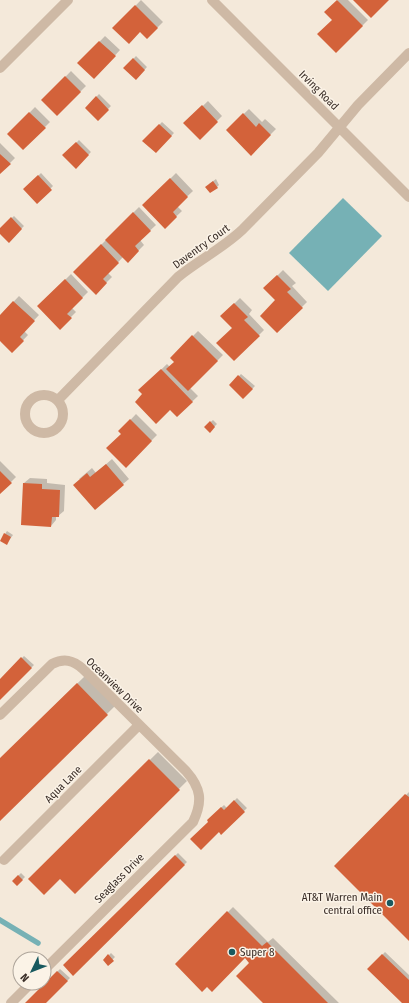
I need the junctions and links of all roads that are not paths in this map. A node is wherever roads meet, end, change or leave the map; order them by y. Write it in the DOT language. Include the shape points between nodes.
graph roads {
  1 [pos="68,0"];
  2 [pos="212,0"];
  3 [pos="409,53"];
  4 [pos="0,68"];
  5 [pos="340,128"];
  6 [pos="409,197"];
  7 [pos="58,400"];
  8 [pos="0,715"];
  9 [pos="139,725"];
  10 [pos="199,797"];
  11 [pos="4,860"];
  12 [pos="52,962"];
  13 [pos="23,991"];
  14 [pos="11,1003"];
  1 -- 4 [label="street"];
  2 -- 5 [label="street, Irving Road"];
  3 -- 5 [label="street, Daventry Court" via="358,105"];
  5 -- 6 [label="street, Irving Road"];
  5 -- 7 [label="street, Daventry Court" via="243,229 221,248 178,277"];
  8 -- 9 [label="street, Oceanview Drive" via="52,664 67,660 78,664"];
  9 -- 10 [label="street, Oceanview Drive" via="195,782"];
  9 -- 11 [label="street, Aqua Lane"];
  10 -- 12 [label="street, Seaglass Drive" via="197,814 193,822"];
  13 -- 14 [label="street"];
}
